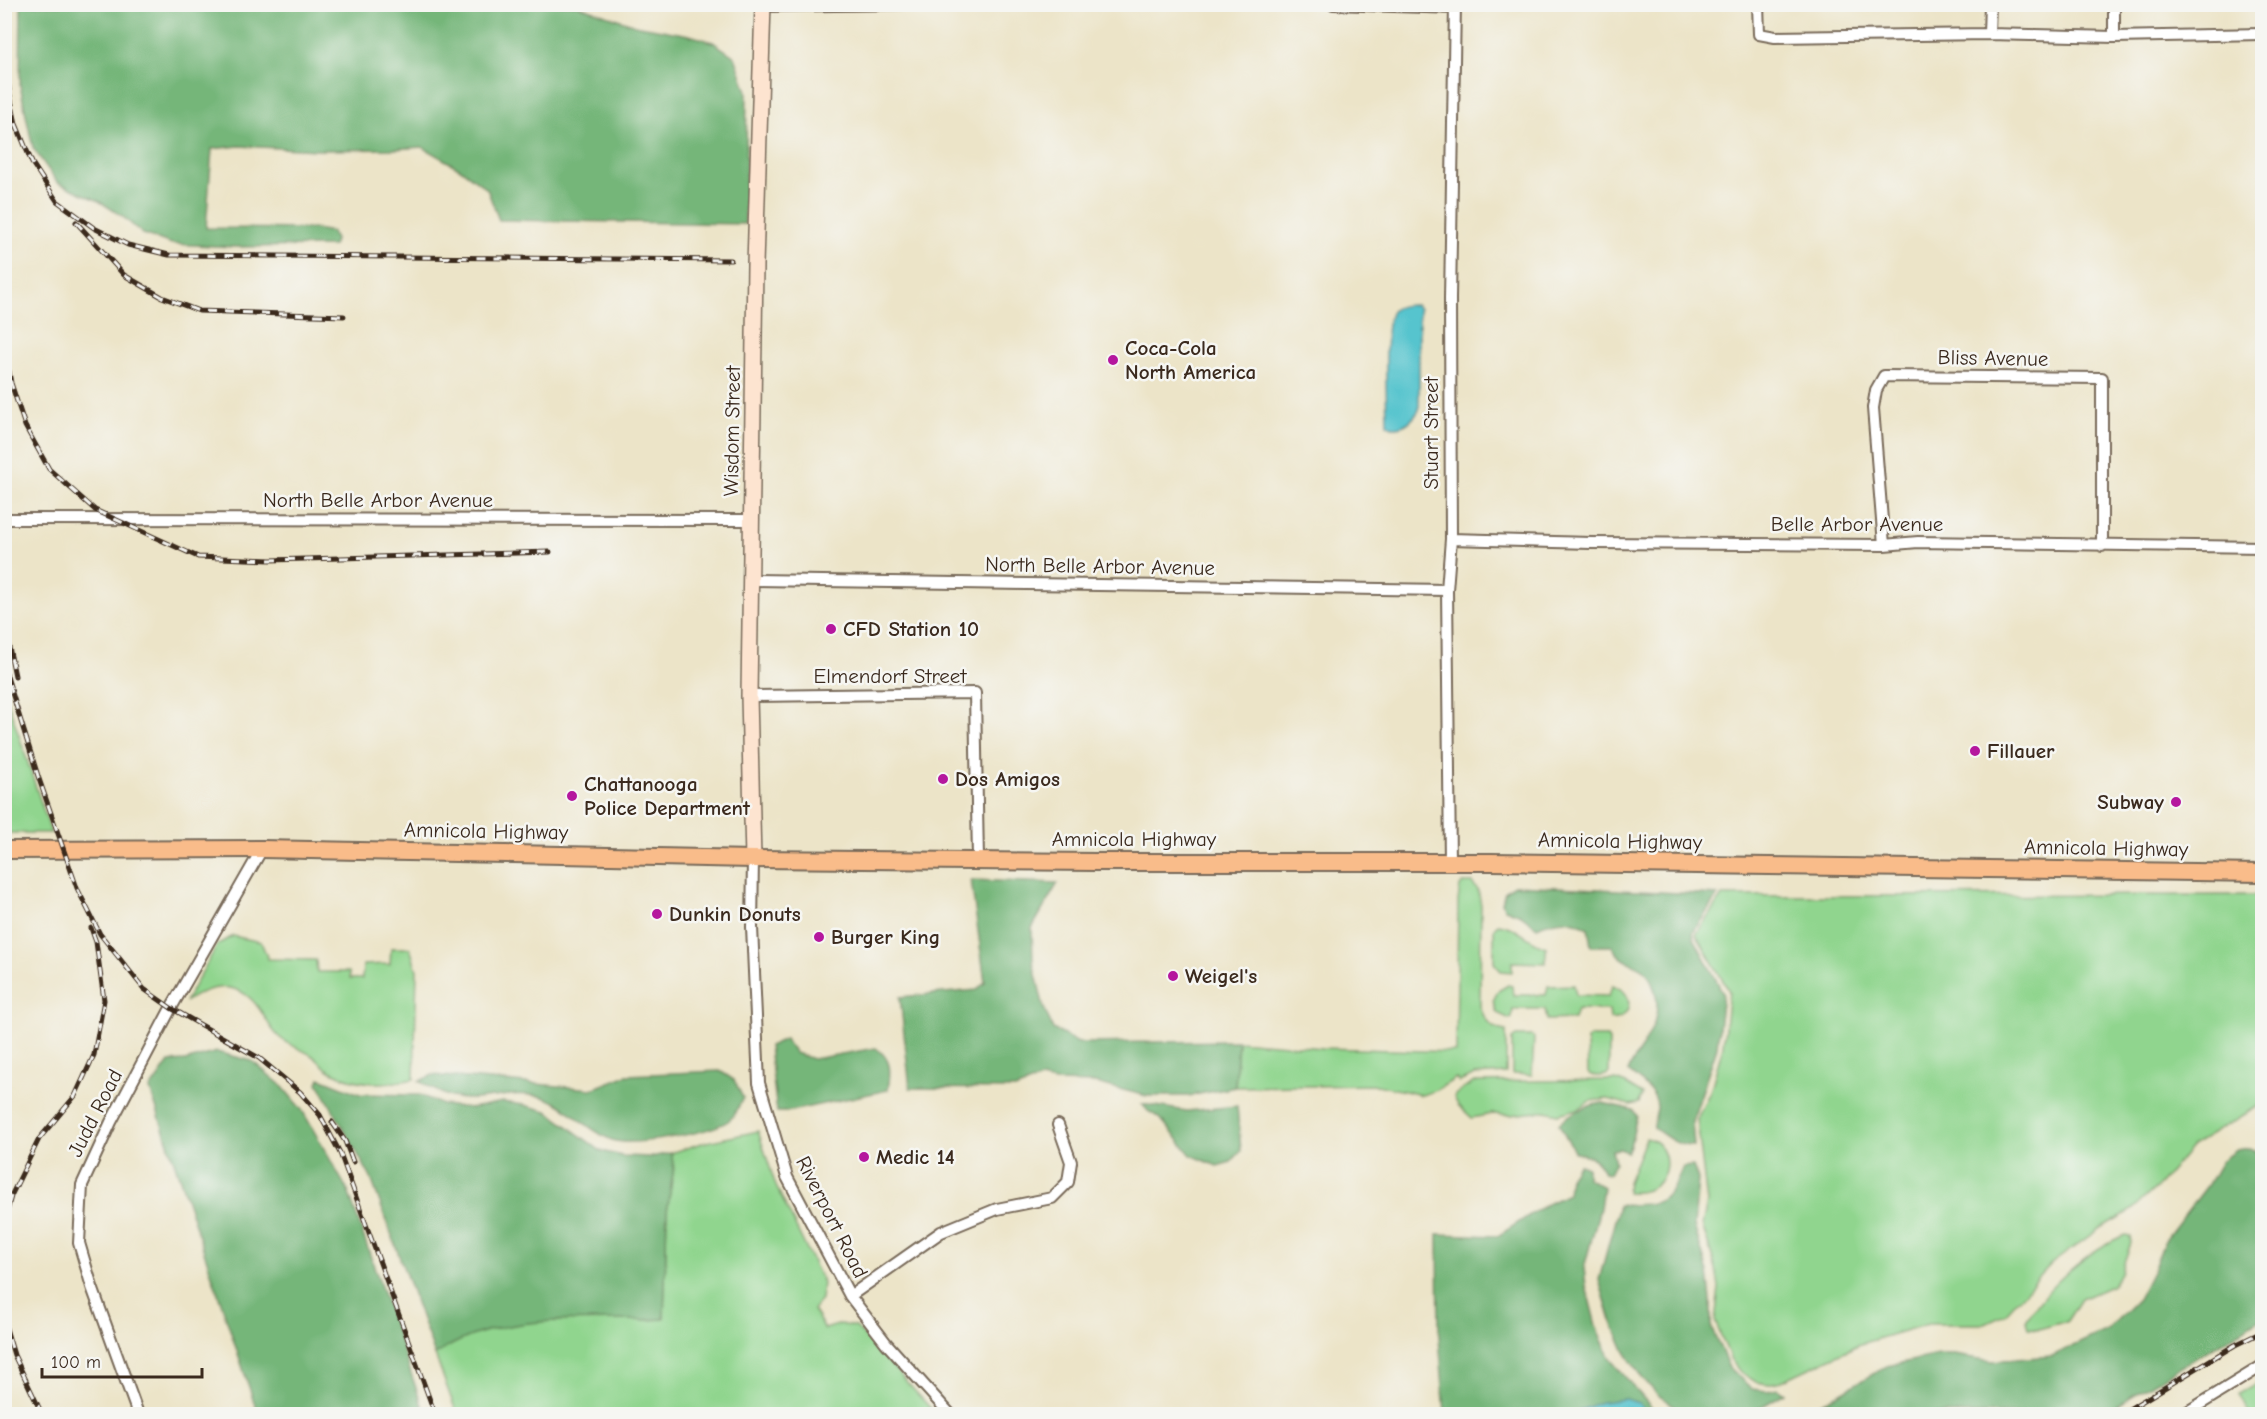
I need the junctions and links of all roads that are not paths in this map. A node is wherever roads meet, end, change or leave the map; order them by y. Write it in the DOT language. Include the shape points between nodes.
graph roads {
  1 [pos="907,4"];
  2 [pos="1333,4"];
  3 [pos="1758,4"];
  4 [pos="1990,4"];
  5 [pos="2114,4"];
  6 [pos="763,5"];
  7 [pos="1455,6"];
  8 [pos="1989,34"];
  9 [pos="2262,34"];
  10 [pos="2114,37"];
  11 [pos="4,519"];
  12 [pos="752,520"];
  13 [pos="1451,539"];
  14 [pos="1884,545"];
  15 [pos="2102,546"];
  16 [pos="2262,547"];
  17 [pos="752,580"];
  18 [pos="1447,590"];
  19 [pos="749,696"];
  20 [pos="262,849"];
  21 [pos="4,850"];
  22 [pos="753,859"];
  23 [pos="978,860"];
  24 [pos="1450,862"];
  25 [pos="2262,873"];
  26 [pos="1058,1125"];
  27 [pos="850,1296"];
  28 [pos="2262,1366"];
  29 [pos="138,1414"];
  30 [pos="950,1414"];
  31 [pos="2184,1414"];
  1 -- 6 [label="street"];
  2 -- 7 [label="street"];
  3 -- 8 [label="street" via="1759,34 1775,37"];
  4 -- 8 [label="street"];
  5 -- 10 [label="street"];
  6 -- 12 [label="street, Wisdom Street"];
  7 -- 13 [label="street, Stuart Street"];
  8 -- 10 [label="street"];
  9 -- 10 [label="street"];
  11 -- 12 [label="street, North Belle Arbor Avenue"];
  12 -- 17 [label="street, Wisdom Street"];
  13 -- 14 [label="street, Belle Arbor Avenue"];
  13 -- 18 [label="street, Stuart Street"];
  14 -- 15 [label="street, Belle Arbor Avenue" via="1918,542"];
  14 -- 15 [label="street, Bliss Avenue" via="1873,408 1876,390 1884,376 2102,378"];
  15 -- 16 [label="street, Belle Arbor Avenue"];
  17 -- 18 [label="street, North Belle Arbor Avenue"];
  17 -- 19 [label="street, Wisdom Street"];
  18 -- 24 [label="street, Stuart Street"];
  19 -- 22 [label="street, Wisdom Street"];
  19 -- 23 [label="street, Elmendorf Street" via="975,693"];
  20 -- 21 [label="main road, Amnicola Highway"];
  20 -- 22 [label="main road, Amnicola Highway"];
  20 -- 29 [label="street, Judd Road" via="171,1008 82,1185 79,1243"];
  22 -- 23 [label="main road, Amnicola Highway"];
  22 -- 27 [label="street, Riverport Road" via="759,1083 786,1177"];
  23 -- 24 [label="main road, Amnicola Highway"];
  24 -- 25 [label="main road, Amnicola Highway"];
  26 -- 27 [label="street" via="1071,1162 1068,1182 1052,1198 997,1209 941,1232"];
  27 -- 30 [label="street, Riverport Road"];
  28 -- 31 [label="street"];
}
